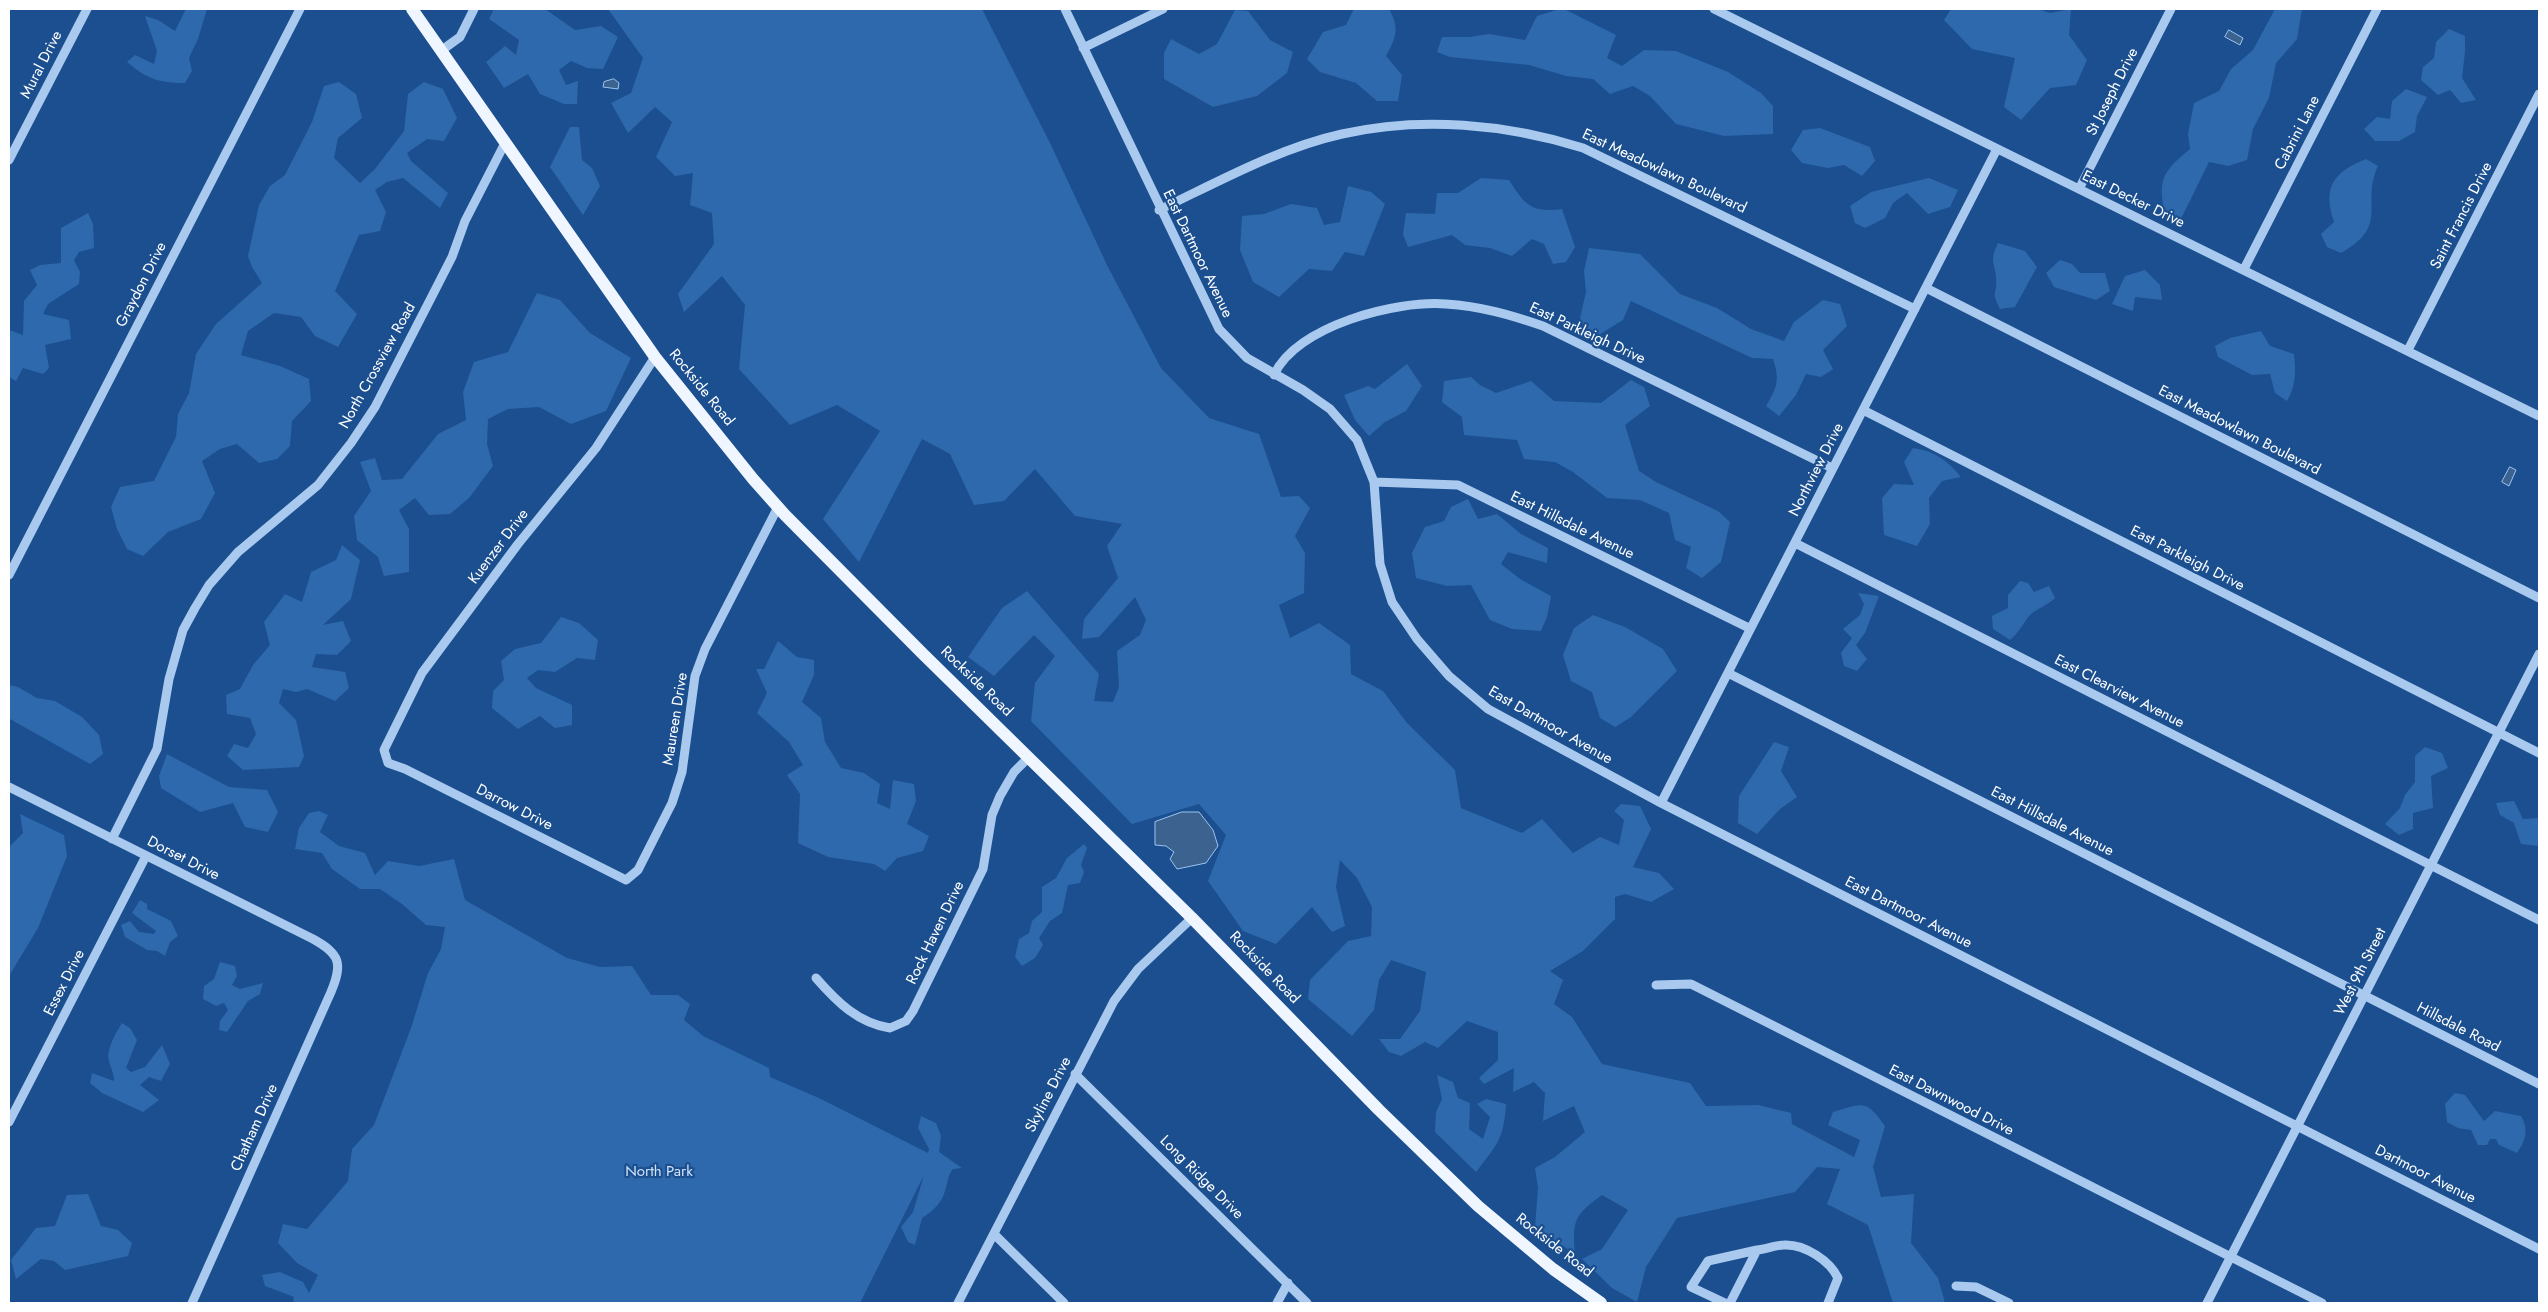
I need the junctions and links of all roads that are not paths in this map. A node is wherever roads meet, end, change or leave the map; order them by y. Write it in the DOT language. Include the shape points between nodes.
graph roads {
  1 [pos="87,9"];
  2 [pos="300,9"];
  3 [pos="412,9"];
  4 [pos="474,9"];
  5 [pos="1065,9"];
  6 [pos="1163,9"];
  7 [pos="1714,9"];
  8 [pos="2171,9"];
  9 [pos="2377,9"];
  10 [pos="1083,48"];
  11 [pos="442,50"];
  12 [pos="2539,94"];
  13 [pos="505,143"];
  14 [pos="1997,149"];
  15 [pos="9,160"];
  16 [pos="2079,189"];
  17 [pos="1159,210"];
  18 [pos="2244,269"];
  19 [pos="1926,288"];
  20 [pos="1915,309"];
  21 [pos="2408,350"];
  22 [pos="655,357"];
  23 [pos="1274,375"];
  24 [pos="1863,410"];
  25 [pos="2539,416"];
  26 [pos="1832,468"];
  27 [pos="1374,482"];
  28 [pos="778,507"];
  29 [pos="1795,543"];
  30 [pos="9,574"];
  31 [pos="2539,598"];
  32 [pos="1749,628"];
  33 [pos="2539,654"];
  34 [pos="1728,673"];
  35 [pos="2499,733"];
  36 [pos="2539,753"];
  37 [pos="1029,757"];
  38 [pos="388,763"];
  39 [pos="9,787"];
  40 [pos="1661,803"];
  41 [pos="112,839"];
  42 [pos="146,856"];
  43 [pos="2430,865"];
  44 [pos="626,880"];
  45 [pos="1192,918"];
  46 [pos="2539,920"];
  47 [pos="338,963"];
  48 [pos="816,978"];
  49 [pos="1656,984"];
  50 [pos="2364,996"];
  51 [pos="1075,1074"];
  52 [pos="2539,1084"];
  53 [pos="9,1122"];
  54 [pos="2298,1126"];
  55 [pos="994,1234"];
  56 [pos="2539,1249"];
  57 [pos="1757,1250"];
  58 [pos="2231,1257"];
  59 [pos="1288,1284"];
  60 [pos="1956,1286"];
  61 [pos="192,1303"];
  62 [pos="958,1303"];
  63 [pos="1064,1303"];
  64 [pos="1277,1303"];
  65 [pos="1307,1303"];
  66 [pos="1601,1303"];
  67 [pos="1725,1303"];
  68 [pos="1730,1303"];
  69 [pos="1828,1303"];
  70 [pos="2009,1303"];
  71 [pos="2206,1303"];
  72 [pos="2322,1303"];
  1 -- 15 [label="street, Mural Drive"];
  2 -- 30 [label="street, Graydon Drive"];
  3 -- 11 [label="main road, Rockside Road"];
  4 -- 11 [label="street" via="460,37"];
  5 -- 10 [label="street, East Dartmoor Avenue"];
  6 -- 10 [label="street"];
  7 -- 14 [label="street, East Decker Drive"];
  8 -- 16 [label="street, St Joseph Drive"];
  9 -- 18 [label="street, Cabrini Lane"];
  10 -- 17 [label="street, East Dartmoor Avenue"];
  11 -- 13 [label="main road, Rockside Road"];
  12 -- 21 [label="street, Saint Francis Drive"];
  13 -- 22 [label="main road, Rockside Road"];
  13 -- 41 [label="street, North Crossview Road" via="452,257 375,407 318,485 238,552 209,585 195,608 183,630 169,679 157,748"];
  14 -- 16 [label="street, East Decker Drive"];
  14 -- 19 [label="street, Northview Drive"];
  16 -- 18 [label="street, East Decker Drive"];
  17 -- 20 [label="street, East Meadowlawn Boulevard" via="1292,149 1343,134 1432,124 1484,126 1550,138 1583,148"];
  17 -- 23 [label="street, East Dartmoor Avenue" via="1219,329 1247,358"];
  18 -- 21 [label="street, East Decker Drive"];
  19 -- 20 [label="street, Northview Drive"];
  19 -- 31 [label="street, East Meadowlawn Boulevard"];
  20 -- 24 [label="street, Northview Drive"];
  21 -- 25 [label="street, East Decker Drive"];
  22 -- 28 [label="main road, Rockside Road"];
  22 -- 38 [label="street, Kuenzer Drive" via="596,448 518,544 422,673 384,750"];
  23 -- 26 [label="street, East Parkleigh Drive" via="1295,347 1324,330 1361,316 1404,306 1437,304 1495,310 1543,326"];
  23 -- 27 [label="street, East Dartmoor Avenue" via="1330,409 1356,440"];
  24 -- 26 [label="street, Northview Drive"];
  24 -- 35 [label="street, East Parkleigh Drive"];
  26 -- 29 [label="street, Northview Drive"];
  27 -- 32 [label="street, East Hillsdale Avenue" via="1458,485"];
  27 -- 40 [label="street, East Dartmoor Avenue" via="1380,564 1392,602 1417,639 1449,676 1488,709"];
  28 -- 37 [label="main road, Rockside Road"];
  28 -- 44 [label="street, Maureen Drive" via="695,676 682,772 672,803 638,870"];
  29 -- 32 [label="street, Northview Drive"];
  29 -- 43 [label="street, East Clearview Avenue"];
  32 -- 34 [label="street, Northview Drive"];
  33 -- 35 [label="street, West 9th Street"];
  34 -- 40 [label="street, Northview Drive"];
  34 -- 50 [label="street, East Hillsdale Avenue"];
  35 -- 36 [label="street, East Parkleigh Drive"];
  35 -- 43 [label="street, West 9th Street"];
  37 -- 45 [label="main road, Rockside Road"];
  37 -- 48 [label="street, Rock Haven Drive" via="1014,772 1000,796 992,815 983,869 906,1021 890,1028 868,1022 839,1004"];
  38 -- 44 [label="street, Darrow Drive"];
  39 -- 41 [label="street, Dorset Drive"];
  40 -- 54 [label="street, East Dartmoor Avenue"];
  41 -- 42 [label="street, Dorset Drive"];
  42 -- 47 [label="street, Dorset Drive" via="321,943"];
  42 -- 53 [label="street, Essex Drive"];
  43 -- 46 [label="street, East Clearview Avenue"];
  43 -- 50 [label="street, West 9th Street"];
  45 -- 51 [label="street, Skyline Drive" via="1126,983"];
  45 -- 66 [label="main road, Rockside Road" via="1379,1110 1478,1206"];
  47 -- 61 [label="street, Chatham Drive" via="331,992"];
  49 -- 58 [label="street, East Dawnwood Drive" via="1690,984"];
  50 -- 52 [label="street, Hillsdale Road"];
  50 -- 54 [label="street, West 9th Street"];
  51 -- 55 [label="street, Skyline Drive"];
  51 -- 59 [label="street, Long Ridge Drive"];
  54 -- 56 [label="street, Dartmoor Avenue"];
  54 -- 58 [label="street, West 9th Street"];
  55 -- 62 [label="street, Skyline Drive"];
  55 -- 63 [label="street"];
  57 -- 67 [label="street" via="1708,1261 1702,1266 1691,1287"];
  57 -- 68 [label="street"];
  57 -- 69 [label="street" via="1785,1245 1825,1260 1838,1278"];
  58 -- 71 [label="street, West 9th Street"];
  58 -- 72 [label="street, East Dawnwood Drive"];
  59 -- 64 [label="street"];
  59 -- 65 [label="street, Long Ridge Drive"];
  60 -- 70 [label="street" via="1976,1287"];
}
